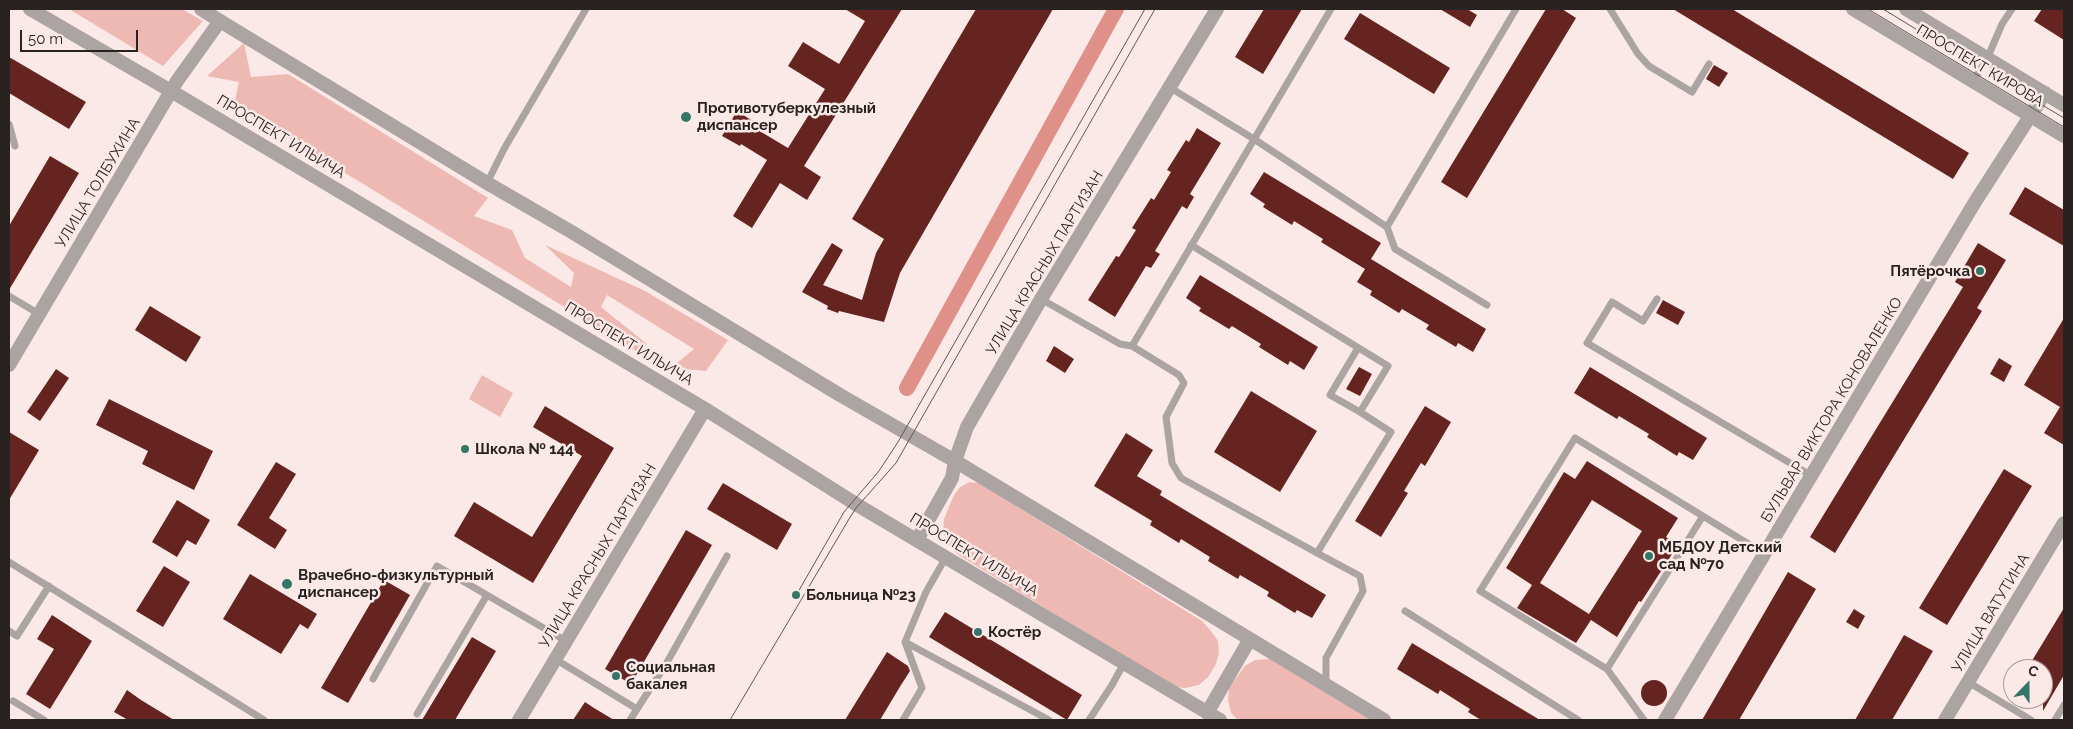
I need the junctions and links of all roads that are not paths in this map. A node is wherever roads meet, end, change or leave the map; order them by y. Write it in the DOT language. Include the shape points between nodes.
graph roads {
  1 [pos="30,9"];
  2 [pos="200,9"];
  3 [pos="586,9"];
  4 [pos="1217,9"];
  5 [pos="1331,9"];
  6 [pos="1516,9"];
  7 [pos="1610,9"];
  8 [pos="1852,9"];
  9 [pos="1906,9"];
  10 [pos="2012,9"];
  11 [pos="220,21"];
  12 [pos="1987,59"];
  13 [pos="1709,64"];
  14 [pos="1973,81"];
  15 [pos="1169,87"];
  16 [pos="172,91"];
  17 [pos="2045,93"];
  18 [pos="2064,105"];
  19 [pos="2031,116"];
  20 [pos="9,124"];
  21 [pos="2064,136"];
  22 [pos="1254,139"];
  23 [pos="15,146"];
  24 [pos="487,183"];
  25 [pos="1387,227"];
  26 [pos="1191,245"];
  27 [pos="9,296"];
  28 [pos="1041,299"];
  29 [pos="1656,299"];
  30 [pos="1487,305"];
  31 [pos="39,314"];
  32 [pos="1132,346"];
  33 [pos="1358,348"];
  34 [pos="9,365"];
  35 [pos="705,409"];
  36 [pos="1360,412"];
  37 [pos="955,462"];
  38 [pos="1812,476"];
  39 [pos="1703,516"];
  40 [pos="2063,527"];
  41 [pos="918,540"];
  42 [pos="1317,552"];
  43 [pos="1764,554"];
  44 [pos="727,556"];
  45 [pos="946,557"];
  46 [pos="9,562"];
  47 [pos="49,586"];
  48 [pos="487,595"];
  49 [pos="1405,611"];
  50 [pos="9,631"];
  51 [pos="1250,639"];
  52 [pos="566,641"];
  53 [pos="905,642"];
  54 [pos="555,659"];
  55 [pos="1124,662"];
  56 [pos="1606,669"];
  57 [pos="373,679"];
  58 [pos="1968,682"];
  59 [pos="1326,685"];
  60 [pos="13,701"];
  61 [pos="2064,705"];
  62 [pos="637,708"];
  63 [pos="1207,713"];
  64 [pos="417,714"];
  65 [pos="44,720"];
  66 [pos="264,720"];
  67 [pos="519,720"];
  68 [pos="630,720"];
  69 [pos="903,720"];
  70 [pos="1049,720"];
  71 [pos="1089,720"];
  72 [pos="1220,720"];
  73 [pos="1384,720"];
  74 [pos="1578,720"];
  75 [pos="1644,720"];
  76 [pos="1665,720"];
  77 [pos="1945,720"];
  78 [pos="2031,720"];
  79 [pos="2055,720"];
  1 -- 16 [label="street, ПРОСПЕКТ ИЛЬИЧА"];
  2 -- 11 [label="street"];
  3 -- 24 [label="lane"];
  4 -- 15 [label="street, УЛИЦА КРАСНЫХ ПАРТИЗАН"];
  5 -- 22 [label="lane"];
  6 -- 25 [label="lane"];
  7 -- 13 [label="lane" via="1649,66 1692,92"];
  8 -- 14 [label="street, ПРОСПЕКТ КИРОВА"];
  9 -- 12 [label="street, ПРОСПЕКТ КИРОВА"];
  10 -- 12 [label="lane"];
  11 -- 16 [label="street, УЛИЦА ТОЛБУХИНА"];
  11 -- 24 [label="street"];
  12 -- 14 [label="lane"];
  12 -- 17 [label="street, ПРОСПЕКТ КИРОВА"];
  14 -- 19 [label="street, ПРОСПЕКТ КИРОВА"];
  15 -- 22 [label="lane"];
  15 -- 28 [label="street, УЛИЦА КРАСНЫХ ПАРТИЗАН"];
  16 -- 31 [label="street, УЛИЦА ТОЛБУХИНА"];
  16 -- 35 [label="street, ПРОСПЕКТ ИЛЬИЧА"];
  17 -- 18 [label="street, ПРОСПЕКТ КИРОВА"];
  17 -- 19 [label="street, БУЛЬВАР ВИКТОРА КОНОВАЛЕНКО"];
  19 -- 21 [label="street, ПРОСПЕКТ КИРОВА"];
  19 -- 38 [label="street, БУЛЬВАР ВИКТОРА КОНОВАЛЕНКО" via="1975,202"];
  20 -- 23 [label="lane"];
  22 -- 25 [label="lane"];
  22 -- 26 [label="lane"];
  24 -- 37 [label="street"];
  25 -- 30 [label="lane" via="1395,249"];
  26 -- 32 [label="lane"];
  26 -- 33 [label="lane"];
  27 -- 31 [label="lane"];
  28 -- 32 [label="lane" via="1120,344"];
  28 -- 37 [label="street, УЛИЦА КРАСНЫХ ПАРТИЗАН" via="967,428"];
  29 -- 38 [label="lane" via="1643,321 1612,302 1587,343"];
  31 -- 34 [label="street, УЛИЦА ТОЛБУХИНА"];
  32 -- 42 [label="lane" via="1179,375 1184,383 1166,417 1172,463 1181,478"];
  33 -- 36 [label="lane" via="1388,366"];
  33 -- 36 [label="lane" via="1330,395"];
  35 -- 41 [label="street, ПРОСПЕКТ ИЛЬИЧА"];
  35 -- 52 [label="street, УЛИЦА КРАСНЫХ ПАРТИЗАН"];
  36 -- 42 [label="lane" via="1391,432"];
  37 -- 41 [label="street, УЛИЦА КРАСНЫХ ПАРТИЗАН" via="952,478"];
  37 -- 51 [label="street"];
  38 -- 43 [label="street, БУЛЬВАР ВИКТОРА КОНОВАЛЕНКО"];
  39 -- 43 [label="lane"];
  39 -- 56 [label="lane"];
  39 -- 56 [label="lane" via="1576,438 1570,446 1480,591"];
  40 -- 58 [label="street, УЛИЦА ВАТУТИНА"];
  41 -- 45 [label="street, ПРОСПЕКТ ИЛЬИЧА"];
  42 -- 59 [label="lane" via="1360,576 1363,591 1326,658"];
  43 -- 76 [label="street, БУЛЬВАР ВИКТОРА КОНОВАЛЕНКО"];
  44 -- 62 [label="lane" via="666,664"];
  45 -- 53 [label="lane" via="926,592"];
  45 -- 55 [label="street, ПРОСПЕКТ ИЛЬИЧА"];
  46 -- 47 [label="lane"];
  47 -- 50 [label="lane" via="18,636"];
  47 -- 66 [label="lane"];
  48 -- 52 [label="lane"];
  48 -- 57 [label="lane" via="437,566"];
  48 -- 64 [label="lane"];
  49 -- 74 [label="lane"];
  51 -- 59 [label="street"];
  51 -- 63 [label="street"];
  52 -- 54 [label="street, УЛИЦА КРАСНЫХ ПАРТИЗАН"];
  53 -- 69 [label="lane" via="922,688"];
  53 -- 70 [label="lane"];
  54 -- 62 [label="lane"];
  54 -- 67 [label="street, УЛИЦА КРАСНЫХ ПАРТИЗАН"];
  55 -- 63 [label="street, ПРОСПЕКТ ИЛЬИЧА"];
  55 -- 71 [label="lane"];
  56 -- 75 [label="lane"];
  58 -- 77 [label="street, УЛИЦА ВАТУТИНА"];
  58 -- 78 [label="lane"];
  59 -- 73 [label="street"];
  60 -- 65 [label="lane"];
  61 -- 79 [label="lane"];
  62 -- 68 [label="lane"];
  63 -- 72 [label="street, ПРОСПЕКТ ИЛЬИЧА"];
}
